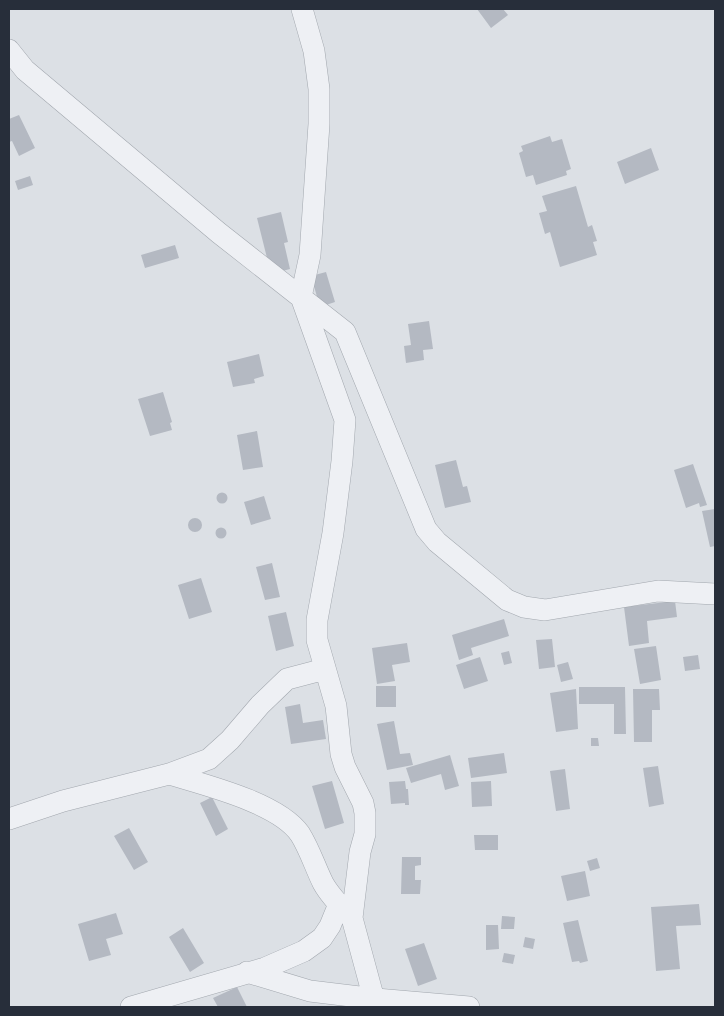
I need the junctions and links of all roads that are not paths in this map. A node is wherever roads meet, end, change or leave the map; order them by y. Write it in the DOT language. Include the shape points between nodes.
graph roads {
  1 [pos="302,9"];
  2 [pos="9,50"];
  3 [pos="301,297"];
  4 [pos="715,594"];
  5 [pos="325,670"];
  6 [pos="169,774"];
  7 [pos="9,819"];
  8 [pos="346,911"];
  9 [pos="247,972"];
  10 [pos="376,999"];
  11 [pos="444,1006"];
  12 [pos="131,1007"];
  13 [pos="468,1007"];
  1 -- 3 [label="street" via="314,51 319,124 310,255"];
  2 -- 3 [label="street" via="32,76 219,233"];
  3 -- 4 [label="street" via="345,332 426,528 437,542 507,600 545,610 658,591"];
  3 -- 5 [label="street" via="345,420 333,533 317,620 317,640"];
  5 -- 6 [label="street" via="287,679 209,759"];
  5 -- 8 [label="street" via="336,706 341,754 365,813 365,834"];
  6 -- 7 [label="street" via="63,801"];
  6 -- 8 [label="street" via="246,799 291,823 304,842 324,885"];
  8 -- 9 [label="street" via="322,938 304,950 266,968"];
  8 -- 10 [label="street"];
  9 -- 10 [label="street" via="310,991"];
  9 -- 12 [label="street"];
  10 -- 11 [label="street"];
  11 -- 13 [label="street"];
}
